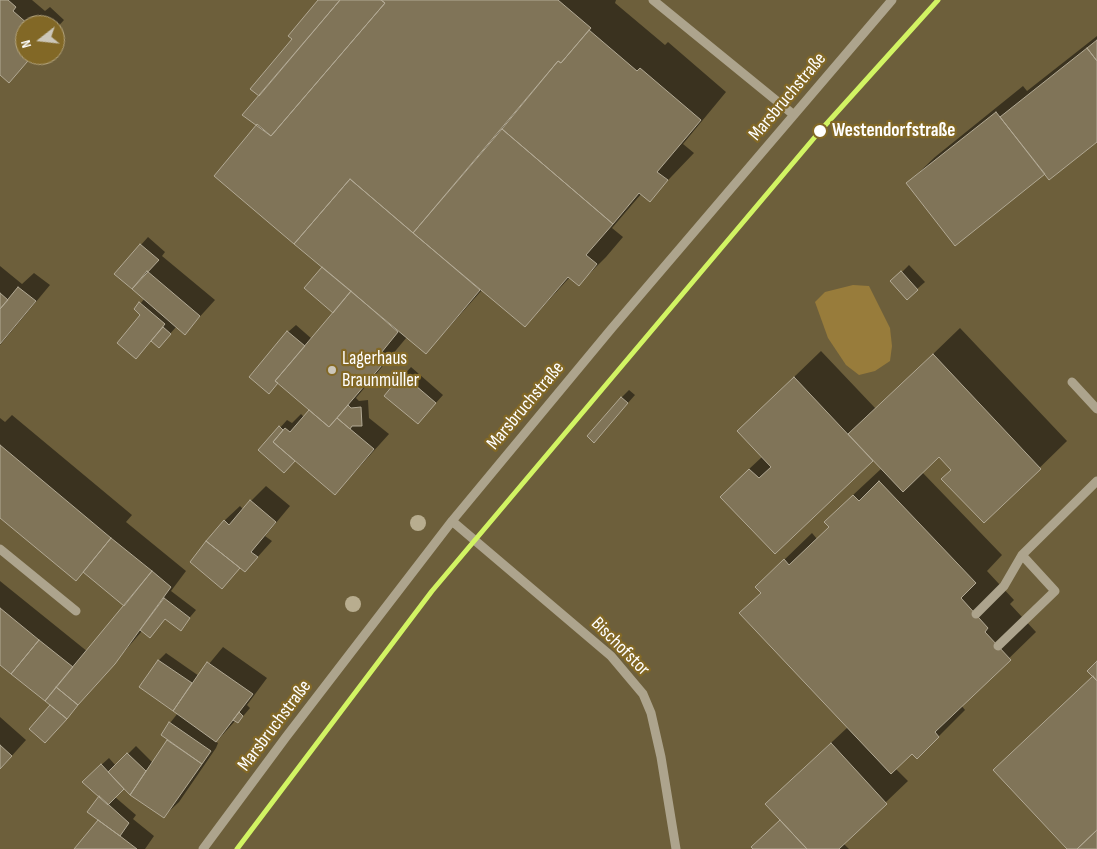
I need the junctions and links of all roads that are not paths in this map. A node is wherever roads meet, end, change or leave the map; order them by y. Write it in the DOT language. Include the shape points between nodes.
graph roads {
  1 [pos="653,0"];
  2 [pos="892,0"];
  3 [pos="794,115"];
  4 [pos="1072,382"];
  5 [pos="1097,409"];
  6 [pos="1097,481"];
  7 [pos="452,521"];
  8 [pos="0,548"];
  9 [pos="1022,555"];
  10 [pos="76,610"];
  11 [pos="976,614"];
  12 [pos="998,646"];
  13 [pos="204,849"];
  14 [pos="676,849"];
  1 -- 3 [label="street"];
  2 -- 3 [label="street, Marsbruchstraße"];
  3 -- 7 [label="street, Marsbruchstraße"];
  4 -- 5 [label="street"];
  6 -- 9 [label="street"];
  7 -- 13 [label="street, Marsbruchstraße" via="286,736"];
  7 -- 14 [label="street, Bischofstor" via="610,656 643,694 661,757"];
  8 -- 10 [label="street"];
  9 -- 11 [label="street" via="1004,586"];
  9 -- 12 [label="street" via="1055,591"];
}
